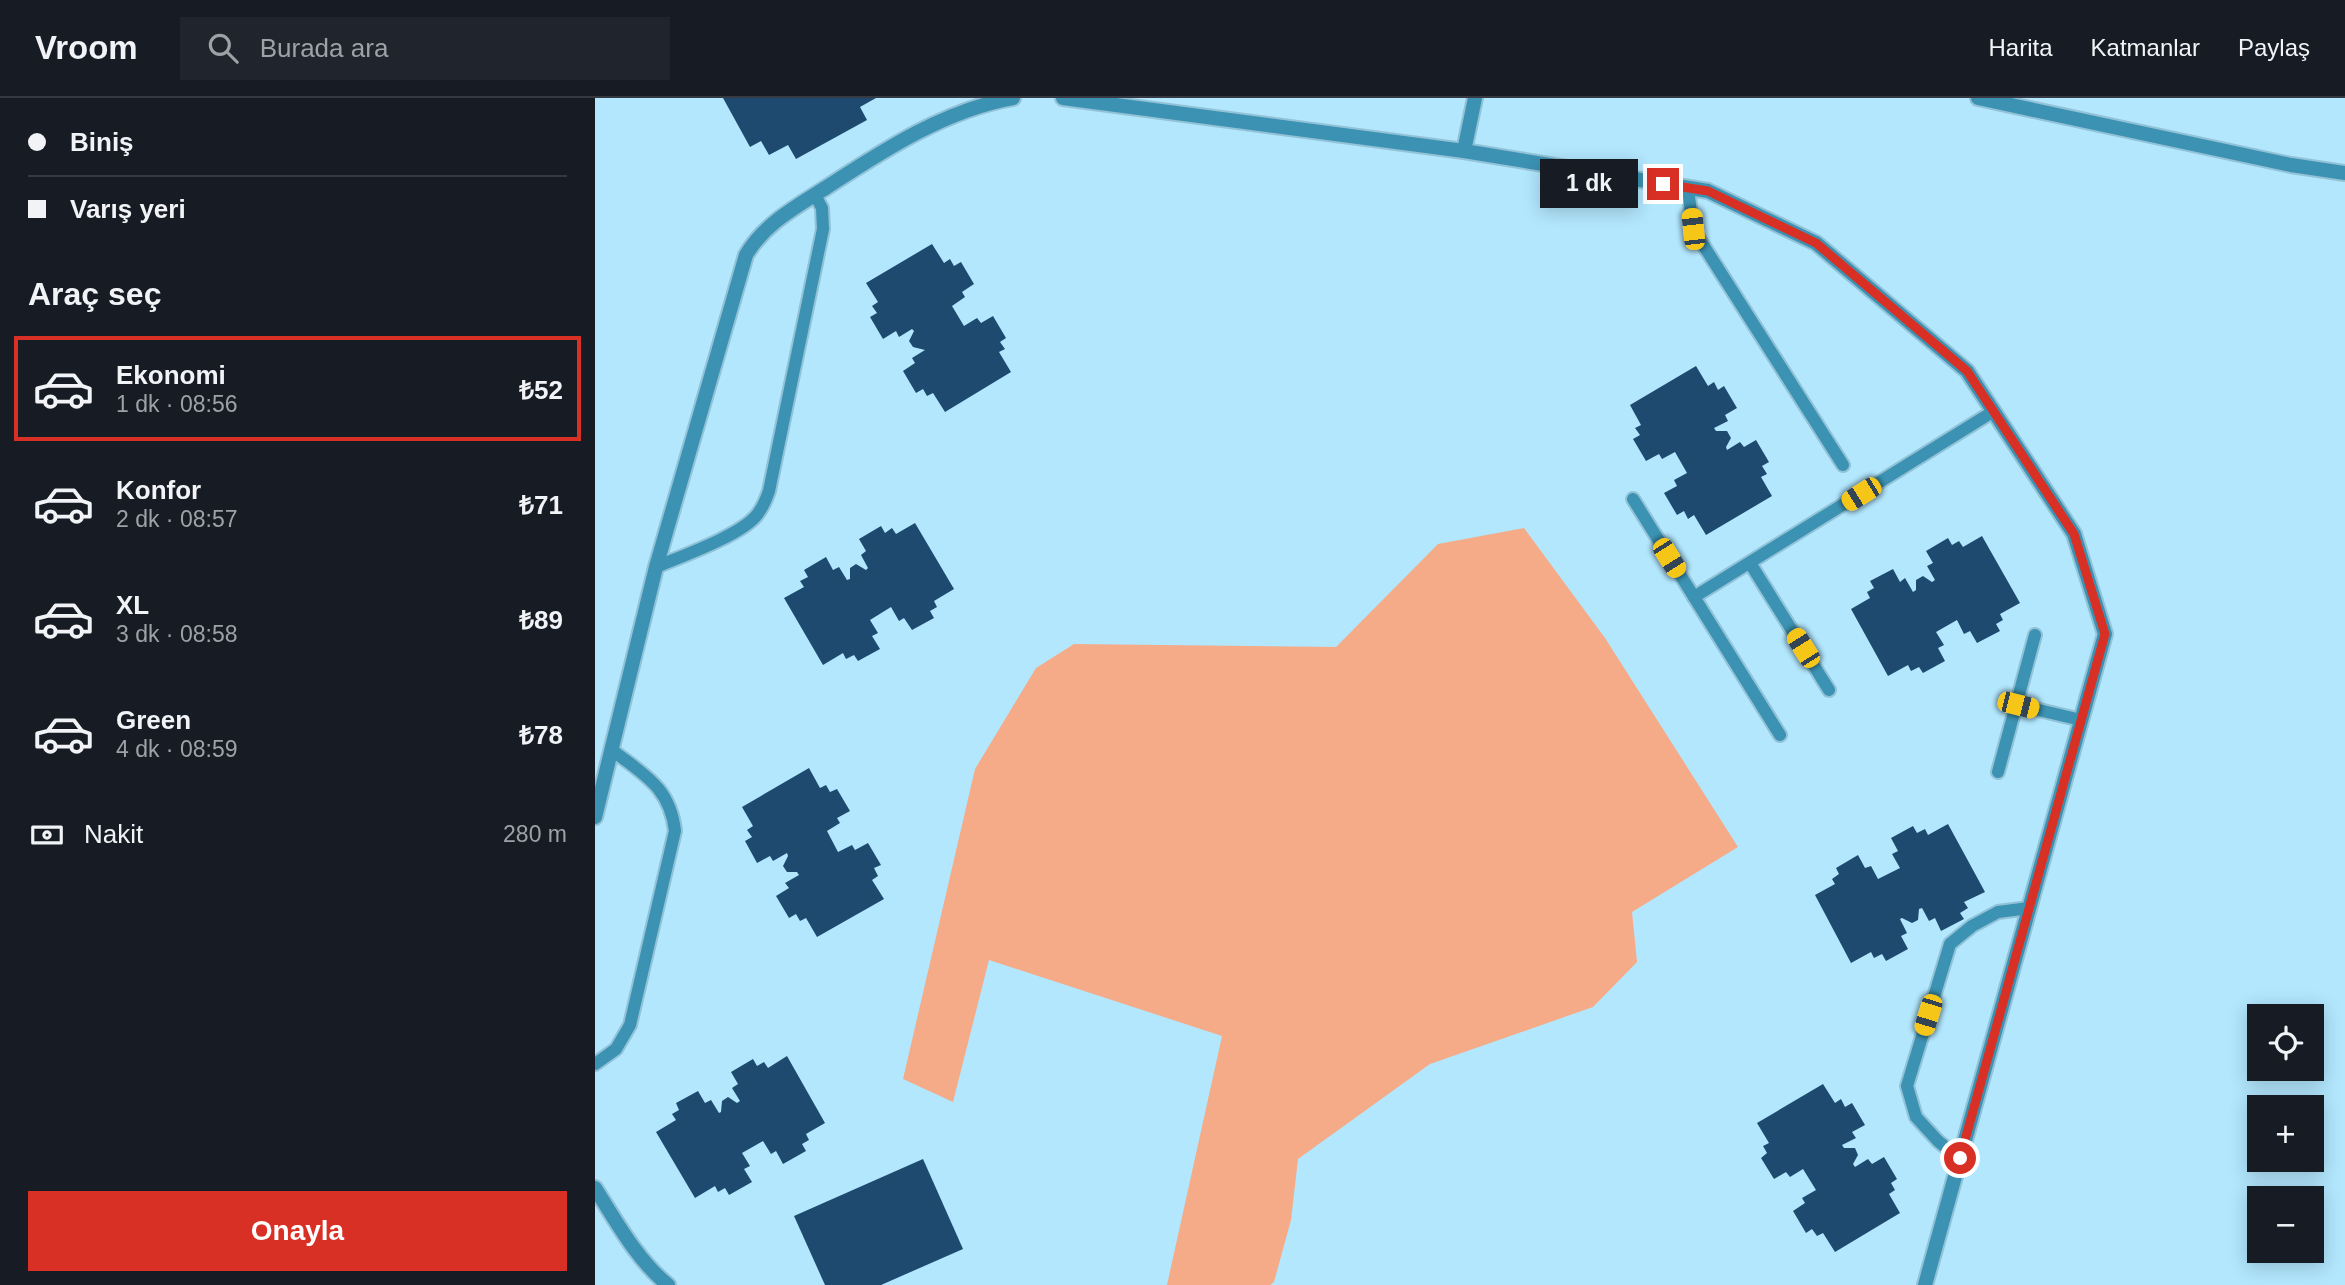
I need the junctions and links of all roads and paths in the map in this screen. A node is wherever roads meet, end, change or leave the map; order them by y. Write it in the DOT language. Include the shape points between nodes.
graph roads {
  1 [pos="1013,98"];
  2 [pos="1063,98"];
  3 [pos="1475,98"];
  4 [pos="1978,98"];
  5 [pos="1464,151"];
  6 [pos="2345,173"];
  7 [pos="1688,188"];
  8 [pos="815,195"];
  9 [pos="1994,411"];
  10 [pos="1843,465"];
  11 [pos="1633,499"];
  12 [pos="1750,563"];
  13 [pos="656,567"];
  14 [pos="1694,597"];
  15 [pos="2035,635"];
  16 [pos="1829,690"];
  17 [pos="2018,705"];
  18 [pos="2081,720"];
  19 [pos="1780,736"];
  20 [pos="612,750"];
  21 [pos="1999,772"];
  22 [pos="595,817"];
  23 [pos="2029,908"];
  24 [pos="595,1064"];
  25 [pos="1960,1158"];
  26 [pos="595,1188"];
  27 [pos="668,1285"];
  28 [pos="1925,1285"];
  1 -- 8 [label="street" via="958,113 883,151"];
  2 -- 5 [label="street"];
  3 -- 5 [label="street"];
  4 -- 6 [label="street"];
  5 -- 7 [label="street"];
  7 -- 9 [label="street" via="1708,191 1816,243 1967,371"];
  7 -- 10 [label="lane" via="1693,229"];
  8 -- 13 [label="street" via="773,222 746,255"];
  8 -- 13 [label="lane" via="822,208 823,229 764,505 740,529"];
  9 -- 12 [label="lane"];
  9 -- 18 [label="street" via="2074,534 2105,634"];
  11 -- 14 [label="lane"];
  12 -- 14 [label="lane"];
  12 -- 16 [label="lane"];
  13 -- 20 [label="street"];
  14 -- 19 [label="lane"];
  15 -- 17 [label="lane"];
  17 -- 18 [label="lane"];
  17 -- 21 [label="lane"];
  18 -- 23 [label="street"];
  20 -- 22 [label="street"];
  20 -- 24 [label="lane" via="660,787 672,810 675,831 630,1025 616,1049"];
  23 -- 25 [label="street"];
  23 -- 25 [label="lane" via="1999,912 1950,944 1907,1086 1916,1117"];
  25 -- 28 [label="street"];
  26 -- 27 [label="street" via="625,1236"];
}
